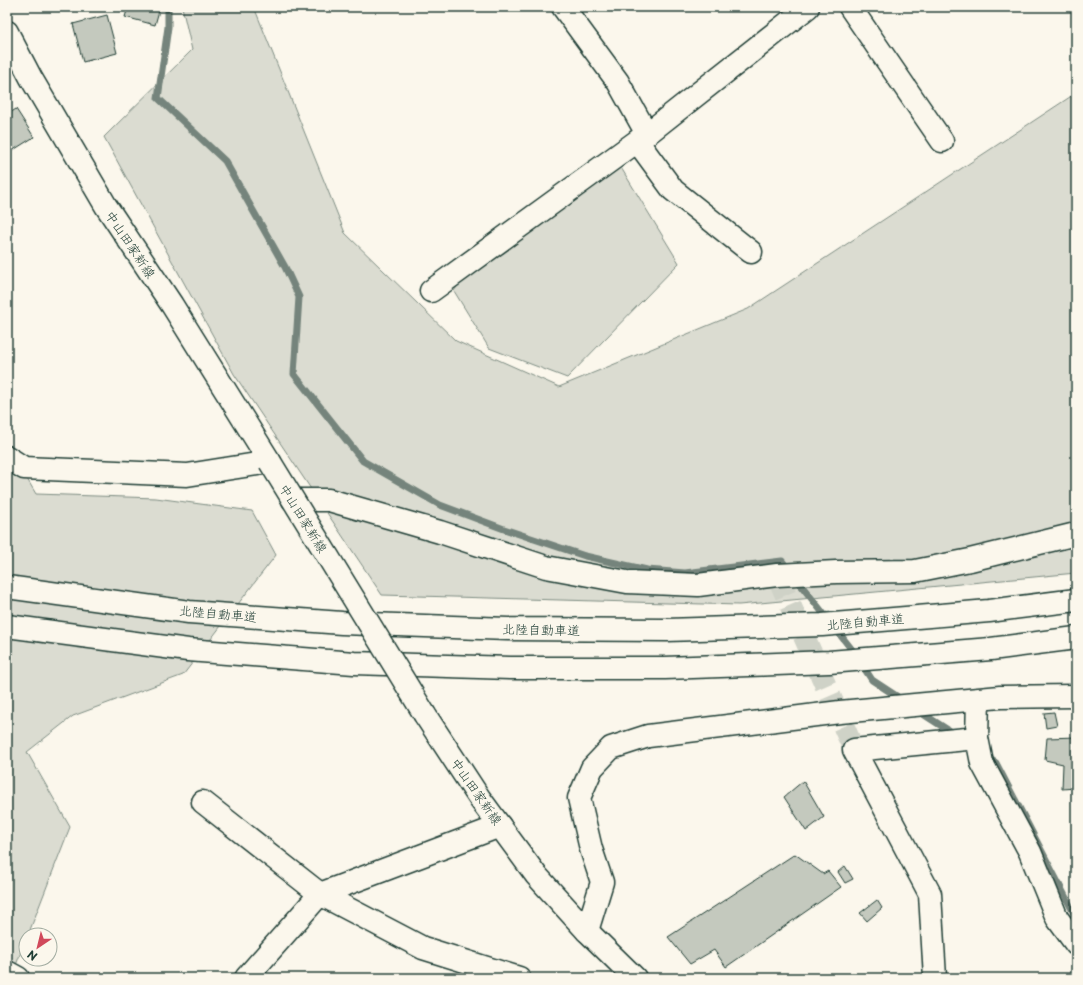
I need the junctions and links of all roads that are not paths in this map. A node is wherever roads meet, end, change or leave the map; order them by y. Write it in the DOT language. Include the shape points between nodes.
graph roads {
  1 [pos="562,7"];
  2 [pos="808,7"];
  3 [pos="850,7"];
  4 [pos="7,32"];
  5 [pos="642,137"];
  6 [pos="942,141"];
  7 [pos="751,252"];
  8 [pos="431,291"];
  9 [pos="7,457"];
  10 [pos="270,462"];
  11 [pos="293,500"];
  12 [pos="1076,534"];
  13 [pos="7,587"];
  14 [pos="1076,600"];
  15 [pos="7,626"];
  16 [pos="1076,638"];
  17 [pos="1076,696"];
  18 [pos="978,699"];
  19 [pos="977,738"];
  20 [pos="203,802"];
  21 [pos="500,826"];
  22 [pos="320,894"];
  23 [pos="587,931"];
  24 [pos="1076,944"];
  25 [pos="7,972"];
  26 [pos="18,978"];
  27 [pos="246,978"];
  28 [pos="519,978"];
  29 [pos="634,978"];
  30 [pos="935,978"];
  1 -- 5 [label="main road" via="618,82"];
  2 -- 5 [label="main road"];
  3 -- 6 [label="main road"];
  4 -- 10 [label="main road, 中山田家新線" via="106,206 172,305"];
  5 -- 7 [label="main road" via="673,190"];
  5 -- 8 [label="main road"];
  9 -- 10 [label="main road" via="24,468 186,475"];
  10 -- 11 [label="main road, 中山田家新線, bridge"];
  11 -- 12 [label="main road" via="329,500 546,566 627,582 698,585 777,575 915,571"];
  11 -- 21 [label="main road, 中山田家新線, bridge" via="425,715"];
  13 -- 14 [label="main road, 北陸自動車道" via="189,612 342,623 524,629 667,630 822,625 989,611"];
  15 -- 16 [label="main road" via="196,651 354,663 510,668 665,668 829,662 991,649"];
  17 -- 18 [label="main road" via="1000,696"];
  18 -- 19 [label="main road"];
  18 -- 23 [label="main road" via="840,712 648,736 611,748 592,768 579,798 602,882"];
  19 -- 24 [label="main road" via="982,763 1030,852 1058,918"];
  19 -- 30 [label="main road" via="854,750 930,894"];
  20 -- 22 [label="main road"];
  21 -- 22 [label="main road"];
  21 -- 23 [label="main road, 中山田家新線" via="536,874"];
  22 -- 27 [label="main road"];
  22 -- 28 [label="main road" via="423,948"];
  23 -- 29 [label="main road, 中山田家新線"];
  25 -- 26 [label="main road"];
}
